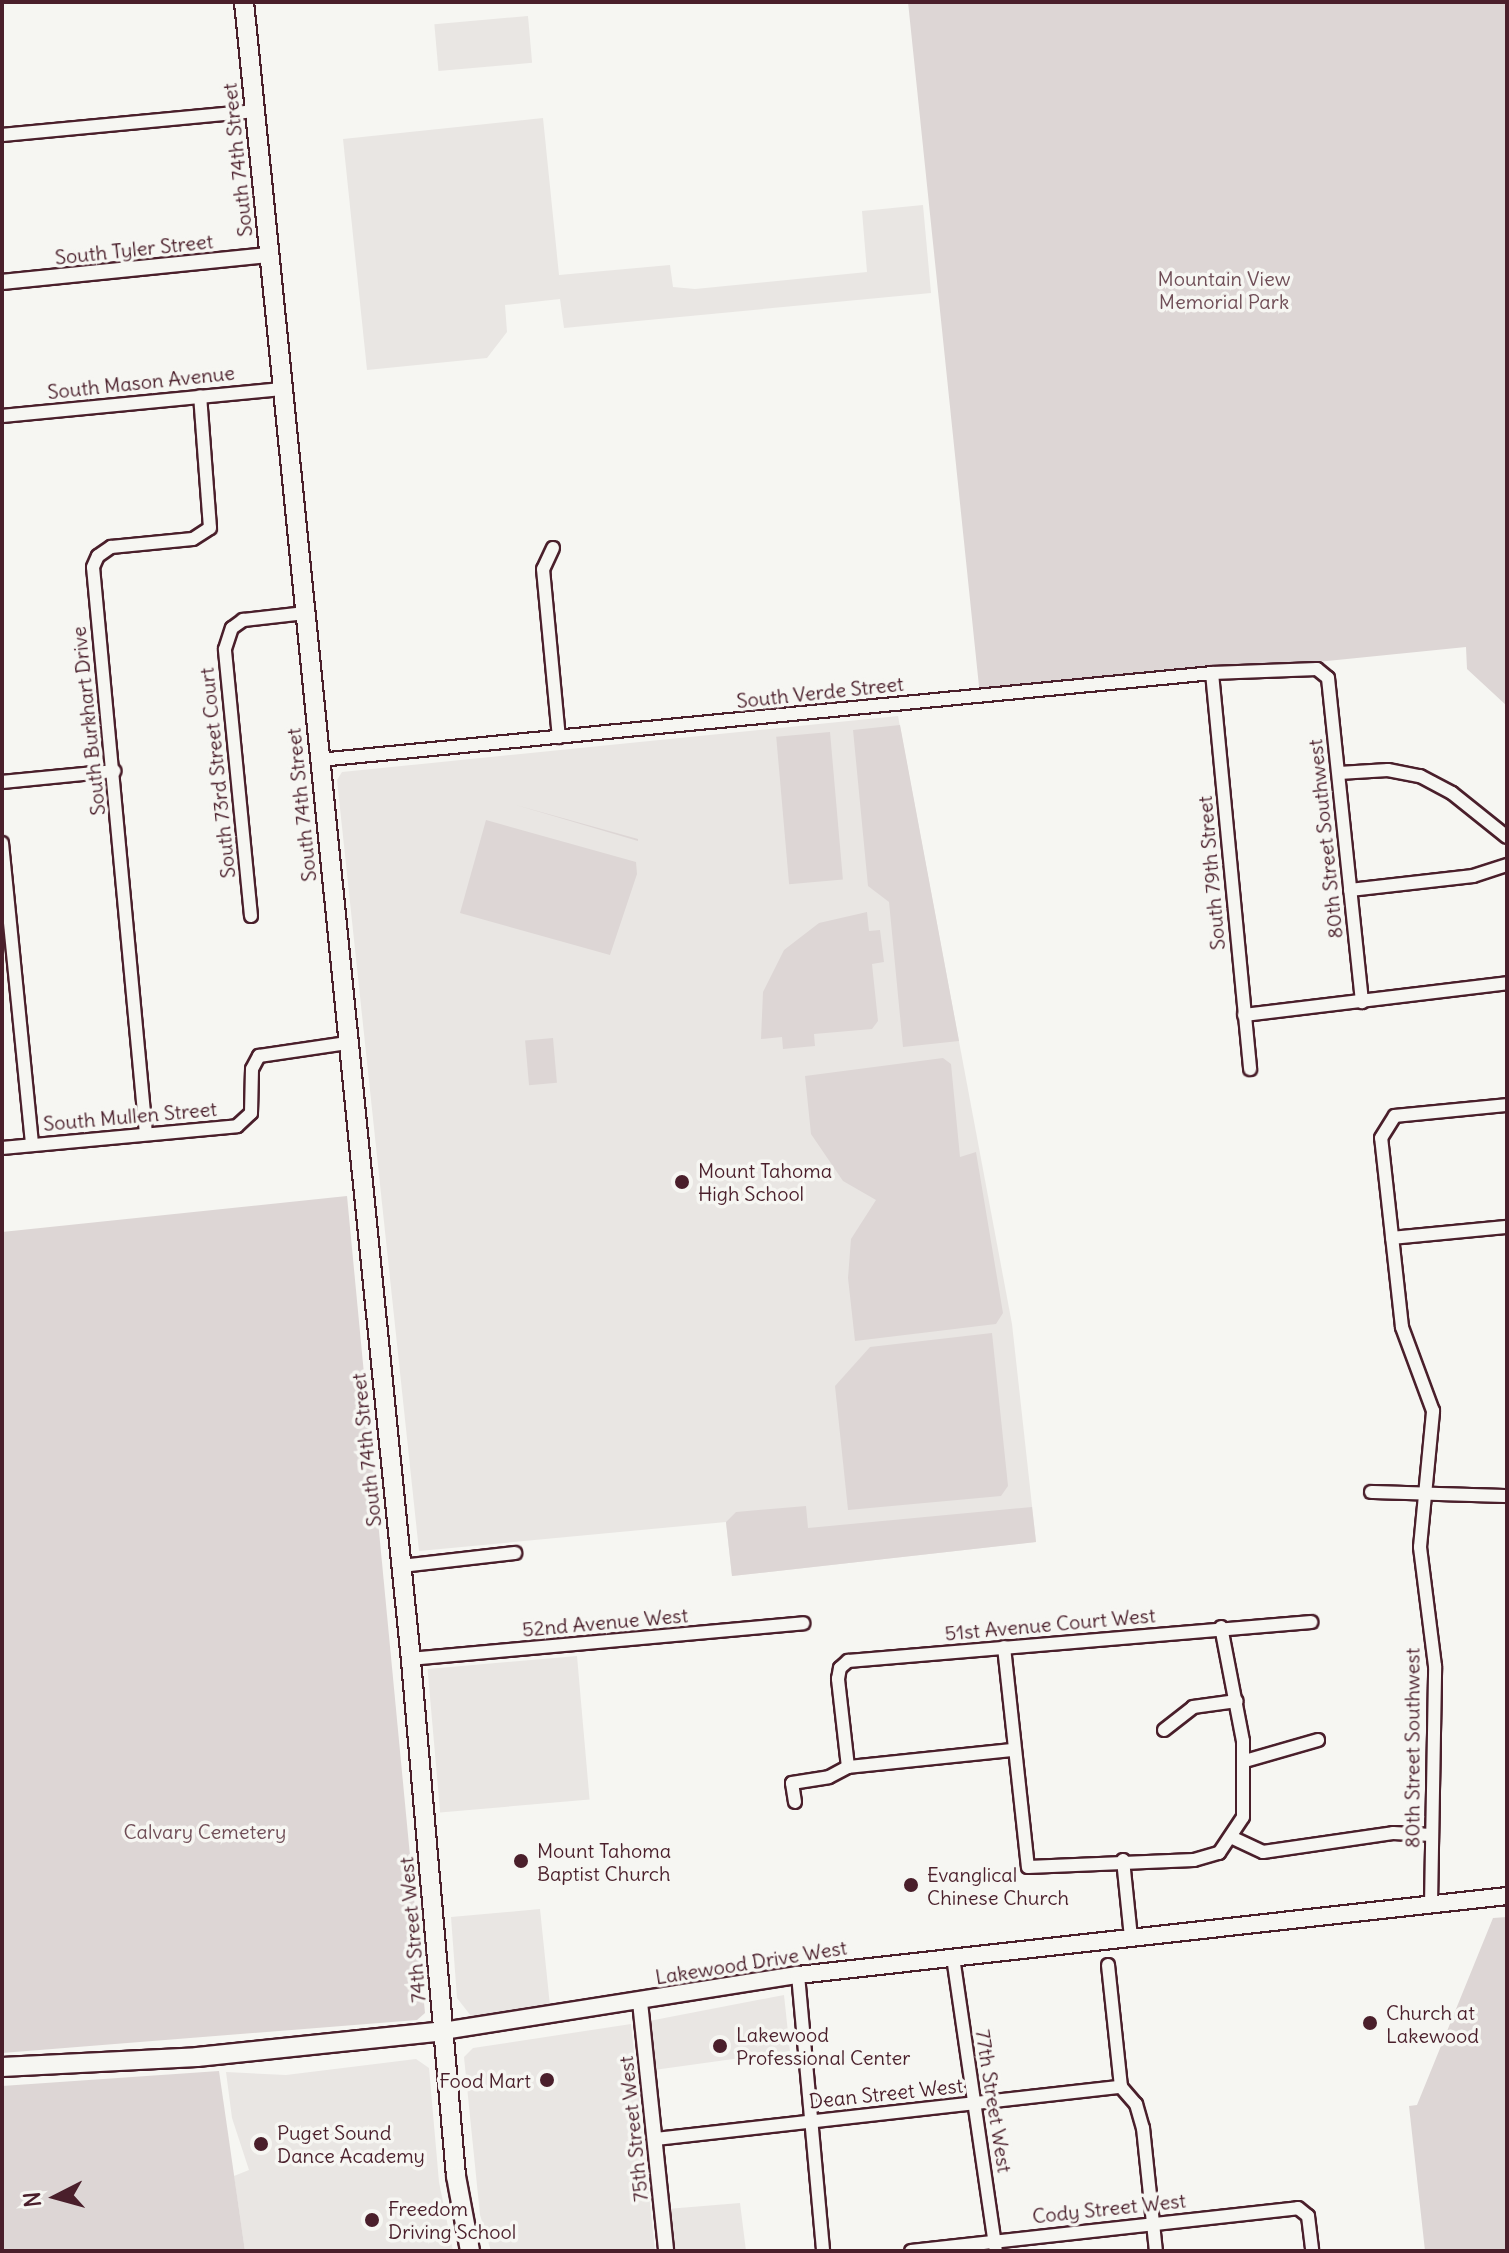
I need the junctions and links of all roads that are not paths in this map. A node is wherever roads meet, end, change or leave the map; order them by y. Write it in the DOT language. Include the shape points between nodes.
graph roads {
  1 [pos="244,2"];
  2 [pos="255,111"];
  3 [pos="2,135"];
  4 [pos="269,255"];
  5 [pos="2,282"];
  6 [pos="284,389"];
  7 [pos="200,396"];
  8 [pos="2,416"];
  9 [pos="553,548"];
  10 [pos="304,613"];
  11 [pos="1325,672"];
  12 [pos="1212,673"];
  13 [pos="559,737"];
  14 [pos="319,760"];
  15 [pos="114,771"];
  16 [pos="1339,773"];
  17 [pos="2,782"];
  18 [pos="1507,837"];
  19 [pos="2,843"];
  20 [pos="1507,865"];
  21 [pos="1350,890"];
  22 [pos="251,916"];
  23 [pos="1507,983"];
  24 [pos="1362,1002"];
  25 [pos="1244,1015"];
  26 [pos="347,1043"];
  27 [pos="1250,1069"];
  28 [pos="1507,1105"];
  29 [pos="146,1134"];
  30 [pos="32,1145"];
  31 [pos="2,1148"];
  32 [pos="1507,1227"];
  33 [pos="1392,1238"];
  34 [pos="1424,1491"];
  35 [pos="1371,1492"];
  36 [pos="1507,1496"];
  37 [pos="515,1553"];
  38 [pos="401,1566"];
  39 [pos="405,1603"];
  40 [pos="1311,1622"];
  41 [pos="803,1623"];
  42 [pos="1221,1627"];
  43 [pos="1004,1647"];
  44 [pos="410,1659"];
  45 [pos="1237,1701"];
  46 [pos="1164,1730"];
  47 [pos="1318,1740"];
  48 [pos="1013,1750"];
  49 [pos="1245,1761"];
  50 [pos="848,1767"];
  51 [pos="795,1802"];
  52 [pos="1432,1835"];
  53 [pos="1233,1838"];
  54 [pos="1123,1860"];
  55 [pos="1507,1896"];
  56 [pos="1431,1905"];
  57 [pos="1131,1937"];
  58 [pos="953,1957"];
  59 [pos="1108,1965"];
  60 [pos="798,1975"];
  61 [pos="640,2002"];
  62 [pos="443,2031"];
  63 [pos="2,2067"];
  64 [pos="1121,2087"];
  65 [pos="971,2104"];
  66 [pos="811,2122"];
  67 [pos="655,2139"];
  68 [pos="1153,2223"];
  69 [pos="995,2246"];
  70 [pos="470,2251"];
  71 [pos="666,2251"];
  72 [pos="823,2251"];
  73 [pos="911,2251"];
  74 [pos="1156,2251"];
  75 [pos="1312,2251"];
  1 -- 2 [label="main road, South 74th Street"];
  2 -- 3 [label="street"];
  2 -- 4 [label="main road, South 74th Street"];
  4 -- 5 [label="street, South Tyler Street"];
  4 -- 6 [label="main road, South 74th Street"];
  6 -- 7 [label="street, South Mason Avenue"];
  6 -- 10 [label="main road, South 74th Street"];
  7 -- 8 [label="street, South Mason Avenue"];
  7 -- 15 [label="street, South Burkhart Drive" via="210,528 193,539 111,547 93,567"];
  9 -- 13 [label="street" via="543,569"];
  10 -- 14 [label="main road, South 74th Street"];
  10 -- 22 [label="street, South 73rd Street Court" via="251,617 232,628 225,658"];
  11 -- 12 [label="street, South Verde Street"];
  11 -- 16 [label="street, 80th Street Southwest"];
  12 -- 13 [label="street, South Verde Street"];
  12 -- 25 [label="street, South 79th Street"];
  13 -- 14 [label="street, South Verde Street"];
  14 -- 26 [label="main road, South 74th Street"];
  15 -- 17 [label="street"];
  15 -- 29 [label="street, South Burkhart Drive"];
  16 -- 18 [label="street" via="1388,770 1420,776 1452,793"];
  16 -- 21 [label="street, 80th Street Southwest"];
  19 -- 30 [label="street"];
  20 -- 21 [label="street" via="1473,876"];
  21 -- 24 [label="street, 80th Street Southwest"];
  23 -- 24 [label="street"];
  24 -- 25 [label="street"];
  25 -- 27 [label="street, South 79th Street"];
  26 -- 29 [label="street, South Mullen Street" via="259,1056 252,1069 251,1113 237,1126"];
  26 -- 38 [label="main road, South 74th Street"];
  28 -- 33 [label="street, 80th Street Southwest" via="1402,1115 1386,1123 1381,1138"];
  29 -- 30 [label="street, South Mullen Street"];
  30 -- 31 [label="street, South Mullen Street"];
  32 -- 33 [label="street"];
  33 -- 34 [label="street, 80th Street Southwest" via="1405,1339 1433,1411 1434,1442"];
  34 -- 35 [label="street"];
  34 -- 36 [label="street"];
  34 -- 52 [label="street, 80th Street Southwest" via="1420,1547 1435,1666"];
  37 -- 38 [label="street"];
  38 -- 39 [label="main road, South 74th Street"];
  39 -- 44 [label="main road, 74th Street West"];
  40 -- 42 [label="street, 51st Avenue Court West"];
  41 -- 44 [label="street, 52nd Avenue West"];
  42 -- 43 [label="street, 51st Avenue Court West" via="1157,1637"];
  42 -- 45 [label="street"];
  43 -- 48 [label="street"];
  43 -- 50 [label="street, 51st Avenue Court West" via="842,1665 839,1687"];
  44 -- 62 [label="main road, 74th Street West"];
  45 -- 46 [label="street" via="1193,1707"];
  45 -- 49 [label="street"];
  47 -- 49 [label="street"];
  48 -- 50 [label="street"];
  48 -- 54 [label="street" via="1029,1868"];
  49 -- 53 [label="street" via="1243,1817"];
  50 -- 51 [label="street" via="829,1777 792,1783"];
  52 -- 53 [label="street" via="1393,1833 1263,1852"];
  52 -- 56 [label="street, 80th Street Southwest"];
  53 -- 54 [label="street" via="1204,1859"];
  54 -- 57 [label="street"];
  55 -- 56 [label="main road, Lakewood Drive West"];
  56 -- 57 [label="main road, Lakewood Drive West"];
  57 -- 58 [label="main road, Lakewood Drive West"];
  58 -- 60 [label="main road, Lakewood Drive West"];
  58 -- 65 [label="street, 77th Street West"];
  59 -- 64 [label="street"];
  60 -- 61 [label="main road, Lakewood Drive West"];
  60 -- 66 [label="street"];
  61 -- 62 [label="main road, Lakewood Drive West"];
  61 -- 67 [label="street, 75th Street West"];
  62 -- 63 [label="main road, Lakewood Drive West" via="235,2054"];
  62 -- 70 [label="main road, 74th Street West" via="457,2188"];
  64 -- 65 [label="street, Dean Street West"];
  64 -- 68 [label="street" via="1136,2104 1143,2128"];
  65 -- 66 [label="street, Dean Street West"];
  65 -- 69 [label="street, 77th Street West"];
  66 -- 67 [label="street, Dean Street West"];
  66 -- 72 [label="street"];
  67 -- 71 [label="street, 75th Street West"];
  68 -- 69 [label="street, Cody Street West"];
  68 -- 74 [label="street"];
  68 -- 75 [label="street, Cody Street West" via="1298,2208 1308,2216"];
  69 -- 73 [label="street, Cody Street West"];
}
